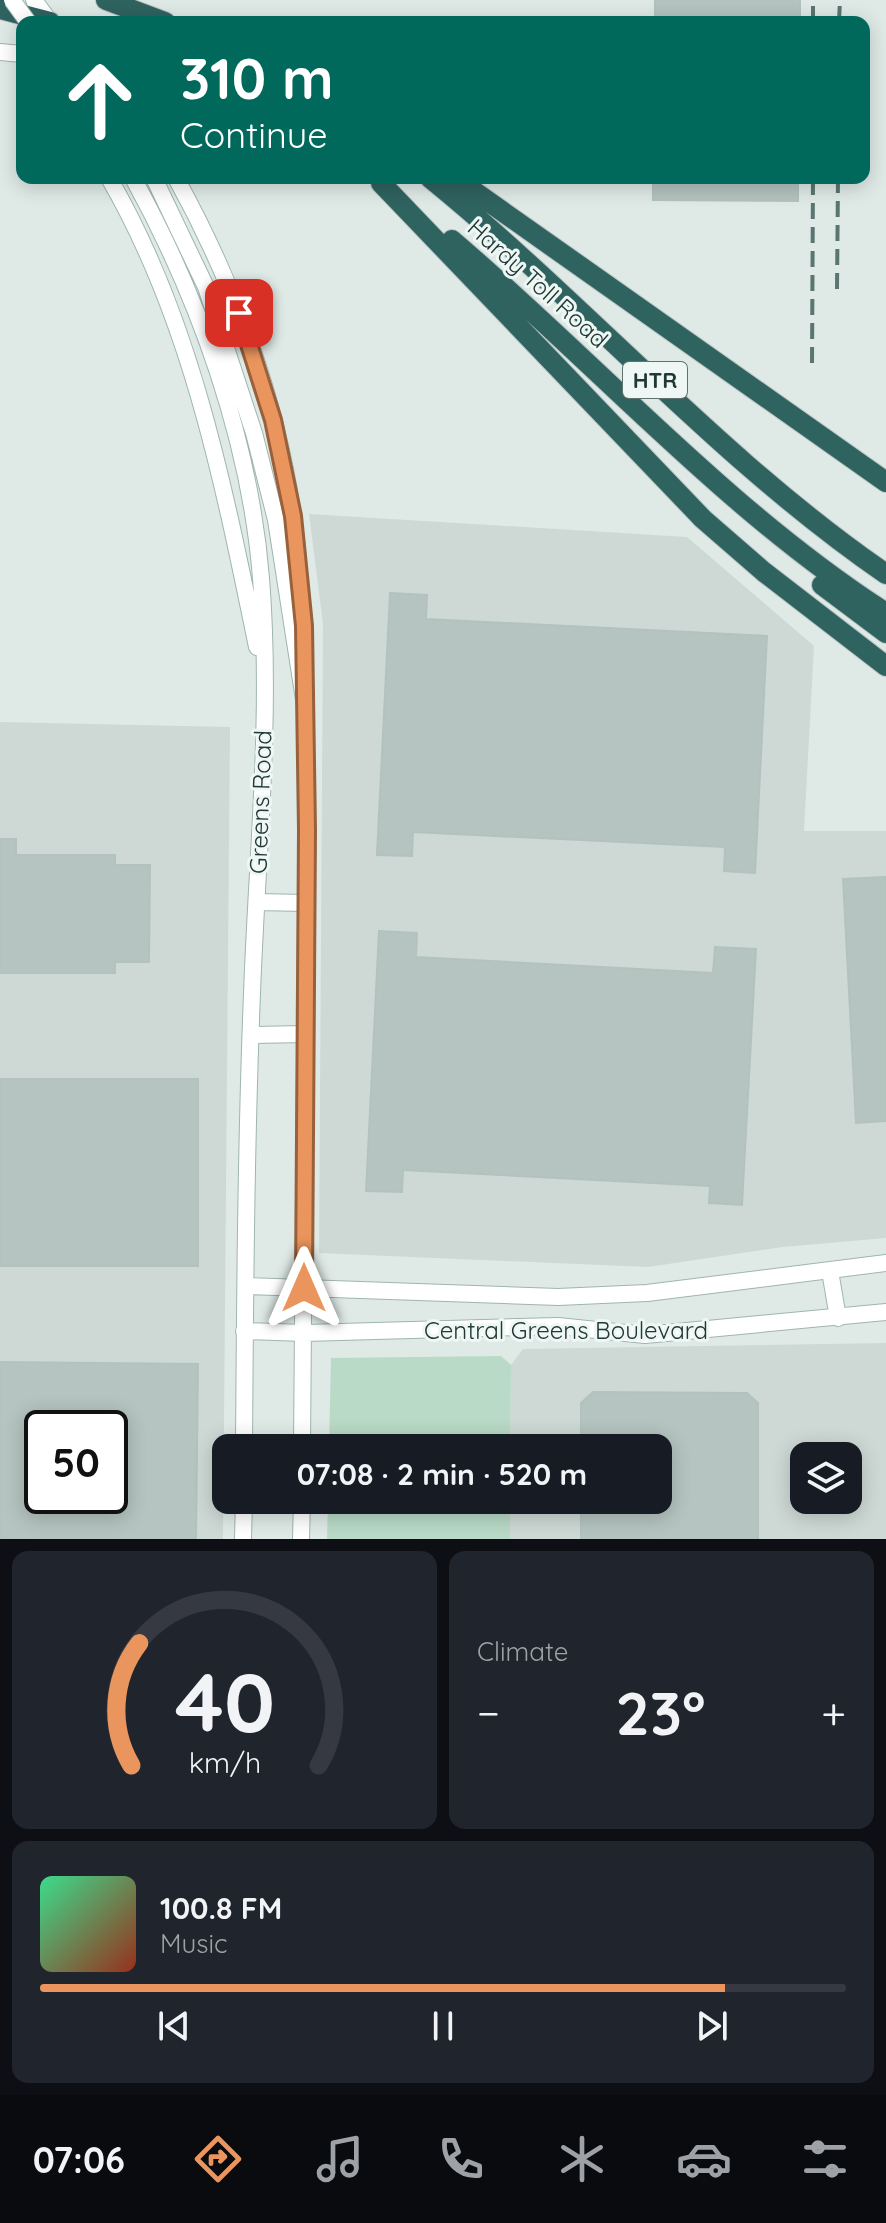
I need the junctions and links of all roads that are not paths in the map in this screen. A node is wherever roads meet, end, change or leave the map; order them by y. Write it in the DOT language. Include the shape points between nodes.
graph roads {
  1 [pos="106,0"];
  2 [pos="0,9"];
  3 [pos="27,16"];
  4 [pos="149,16"];
  5 [pos="112,184"];
  6 [pos="136,184"];
  7 [pos="157,184"];
  8 [pos="179,184"];
  9 [pos="381,184"];
  10 [pos="382,184"];
  11 [pos="437,184"];
  12 [pos="464,184"];
  13 [pos="886,482"];
  14 [pos="797,507"];
  15 [pos="755,517"];
  16 [pos="886,558"];
  17 [pos="886,574"];
  18 [pos="886,613"];
  19 [pos="836,629"];
  20 [pos="886,633"];
  21 [pos="886,666"];
  22 [pos="886,675"];
  23 [pos="264,682"];
  24 [pos="305,706"];
  25 [pos="257,902"];
  26 [pos="306,903"];
  27 [pos="303,1034"];
  28 [pos="251,1035"];
  29 [pos="886,1263"];
  30 [pos="830,1271"];
  31 [pos="246,1286"];
  32 [pos="304,1288"];
  33 [pos="558,1297"];
  34 [pos="886,1312"];
  35 [pos="838,1318"];
  36 [pos="558,1326"];
  37 [pos="244,1331"];
  38 [pos="304,1333"];
  39 [pos="244,1434"];
  40 [pos="302,1434"];
  41 [pos="244,1514"];
  42 [pos="302,1514"];
  43 [pos="243,1539"];
  44 [pos="301,1539"];
  1 -- 4 [label="highway"];
  2 -- 3 [label="highway"];
  5 -- 23 [label="main road" via="188,357"];
  6 -- 23 [label="main road, Greens Road" via="188,294 233,426 260,574"];
  7 -- 24 [label="main road, Greens Road" via="206,287 254,433 276,520"];
  8 -- 24 [label="main road" via="239,313 273,420 293,516 304,626"];
  9 -- 19 [label="highway" via="692,508"];
  10 -- 15 [label="highway, Hardy Toll Road / HTR" via="474,259"];
  11 -- 14 [label="highway, Hardy Toll Road / HTR"];
  12 -- 13 [label="highway"];
  14 -- 16 [label="highway"];
  14 -- 17 [label="highway, Hardy Toll Road / HTR"];
  15 -- 18 [label="highway, Hardy Toll Road / HTR"];
  15 -- 20 [label="highway" via="821,584"];
  19 -- 21 [label="highway"];
  19 -- 22 [label="highway"];
  23 -- 25 [label="main road, Greens Road"];
  24 -- 26 [label="main road, Greens Road"];
  25 -- 26 [label="main road"];
  25 -- 28 [label="main road, Greens Road"];
  26 -- 27 [label="main road, Greens Road"];
  27 -- 28 [label="main road"];
  27 -- 32 [label="main road, Greens Road"];
  28 -- 31 [label="main road, Greens Road"];
  29 -- 30 [label="main road, Central Greens Boulevard"];
  30 -- 33 [label="main road, Central Greens Boulevard" via="647,1293"];
  30 -- 35 [label="main road"];
  31 -- 32 [label="main road, Central Greens Boulevard"];
  31 -- 37 [label="main road, Greens Road"];
  32 -- 33 [label="main road, Central Greens Boulevard"];
  32 -- 38 [label="main road, Greens Road"];
  33 -- 36 [label="main road"];
  34 -- 35 [label="main road, Central Greens Boulevard"];
  35 -- 36 [label="main road, Central Greens Boulevard" via="645,1335"];
  36 -- 38 [label="main road, Central Greens Boulevard"];
  37 -- 38 [label="main road, Central Greens Boulevard"];
  37 -- 39 [label="main road, Greens Road"];
  38 -- 40 [label="main road, Greens Road"];
  41 -- 43 [label="main road"];
  42 -- 44 [label="main road"];
}
